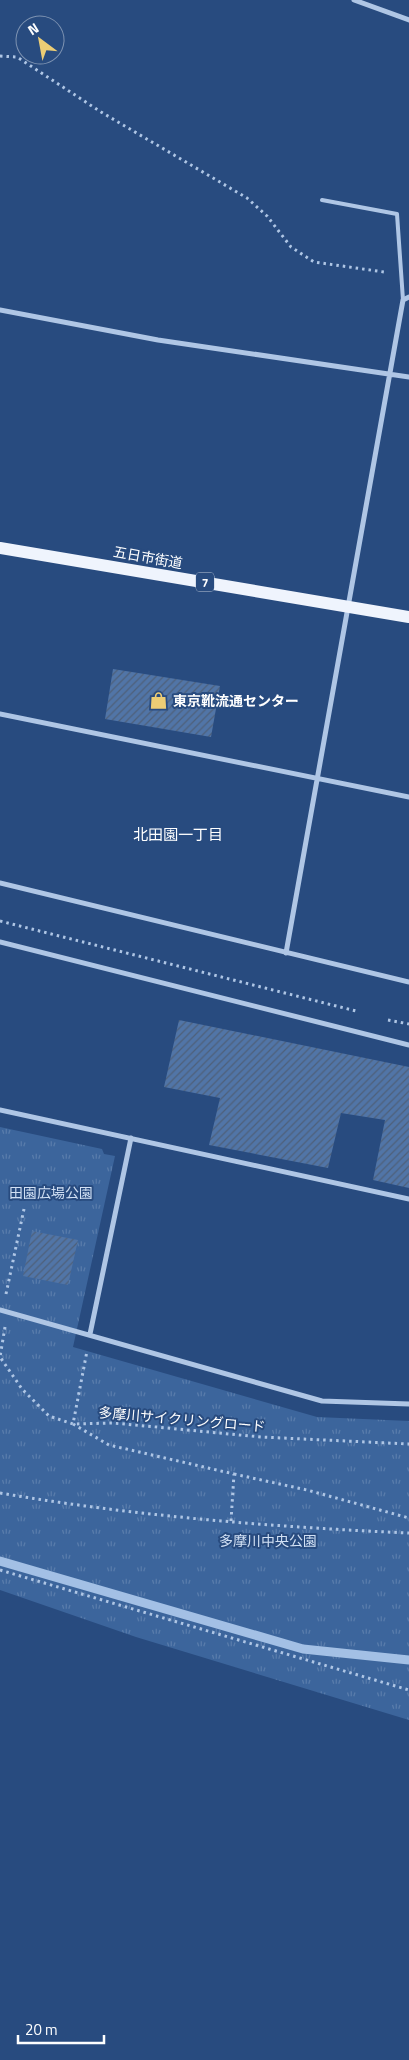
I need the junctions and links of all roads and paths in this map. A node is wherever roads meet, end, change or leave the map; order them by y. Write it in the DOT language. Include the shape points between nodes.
graph roads {
  1 [pos="354,0"];
  2 [pos="409,20"];
  3 [pos="0,56"];
  4 [pos="322,200"];
  5 [pos="401,270"];
  6 [pos="409,297"];
  7 [pos="403,300"];
  8 [pos="0,310"];
  9 [pos="391,374"];
  10 [pos="409,377"];
  11 [pos="0,548"];
  12 [pos="348,606"];
  13 [pos="409,617"];
  14 [pos="0,714"];
  15 [pos="318,778"];
  16 [pos="409,797"];
  17 [pos="0,883"];
  18 [pos="0,921"];
  19 [pos="0,942"];
  20 [pos="286,953"];
  21 [pos="409,982"];
  22 [pos="359,1012"];
  23 [pos="386,1019"];
  24 [pos="409,1024"];
  25 [pos="409,1045"];
  26 [pos="0,1110"];
  27 [pos="131,1138"];
  28 [pos="409,1199"];
  29 [pos="24,1209"];
  30 [pos="0,1310"];
  31 [pos="7,1312"];
  32 [pos="90,1334"];
  33 [pos="409,1404"];
  34 [pos="73,1424"];
  35 [pos="409,1444"];
  36 [pos="234,1474"];
  37 [pos="0,1493"];
  38 [pos="409,1518"];
  39 [pos="231,1521"];
  40 [pos="409,1533"];
  41 [pos="0,1570"];
  42 [pos="409,1690"];
  1 -- 2 [label="street"];
  3 -- 5 [label="path" via="17,57 101,112 247,198 267,216 291,248 314,262 384,272"];
  4 -- 5 [label="lane" via="397,214"];
  5 -- 7 [label="lane"];
  6 -- 7 [label="street"];
  7 -- 9 [label="street"];
  8 -- 9 [label="street" via="158,340"];
  9 -- 10 [label="street"];
  9 -- 12 [label="street"];
  11 -- 12 [label="main road, 五日市街道 / 7"];
  12 -- 13 [label="main road, 五日市街道 / 7"];
  12 -- 15 [label="street"];
  14 -- 15 [label="street"];
  15 -- 16 [label="street"];
  15 -- 20 [label="street"];
  17 -- 20 [label="street"];
  18 -- 22 [label="path"];
  19 -- 25 [label="street"];
  20 -- 21 [label="street"];
  23 -- 24 [label="path"];
  26 -- 27 [label="street"];
  27 -- 28 [label="street"];
  27 -- 32 [label="street"];
  29 -- 31 [label="path" via="6,1292"];
  30 -- 31 [label="street"];
  31 -- 32 [label="street"];
  31 -- 34 [label="path" via="0,1356 22,1389 48,1416"];
  32 -- 33 [label="street" via="322,1401"];
  32 -- 34 [label="path"];
  34 -- 35 [label="path, 多摩川サイクリングロード" via="114,1423 261,1437"];
  34 -- 36 [label="path, 多摩川サイクリングロード" via="109,1445"];
  36 -- 38 [label="path, 多摩川サイクリングロード"];
  36 -- 39 [label="path"];
  37 -- 39 [label="path"];
  39 -- 40 [label="path"];
  41 -- 42 [label="path"];
}
